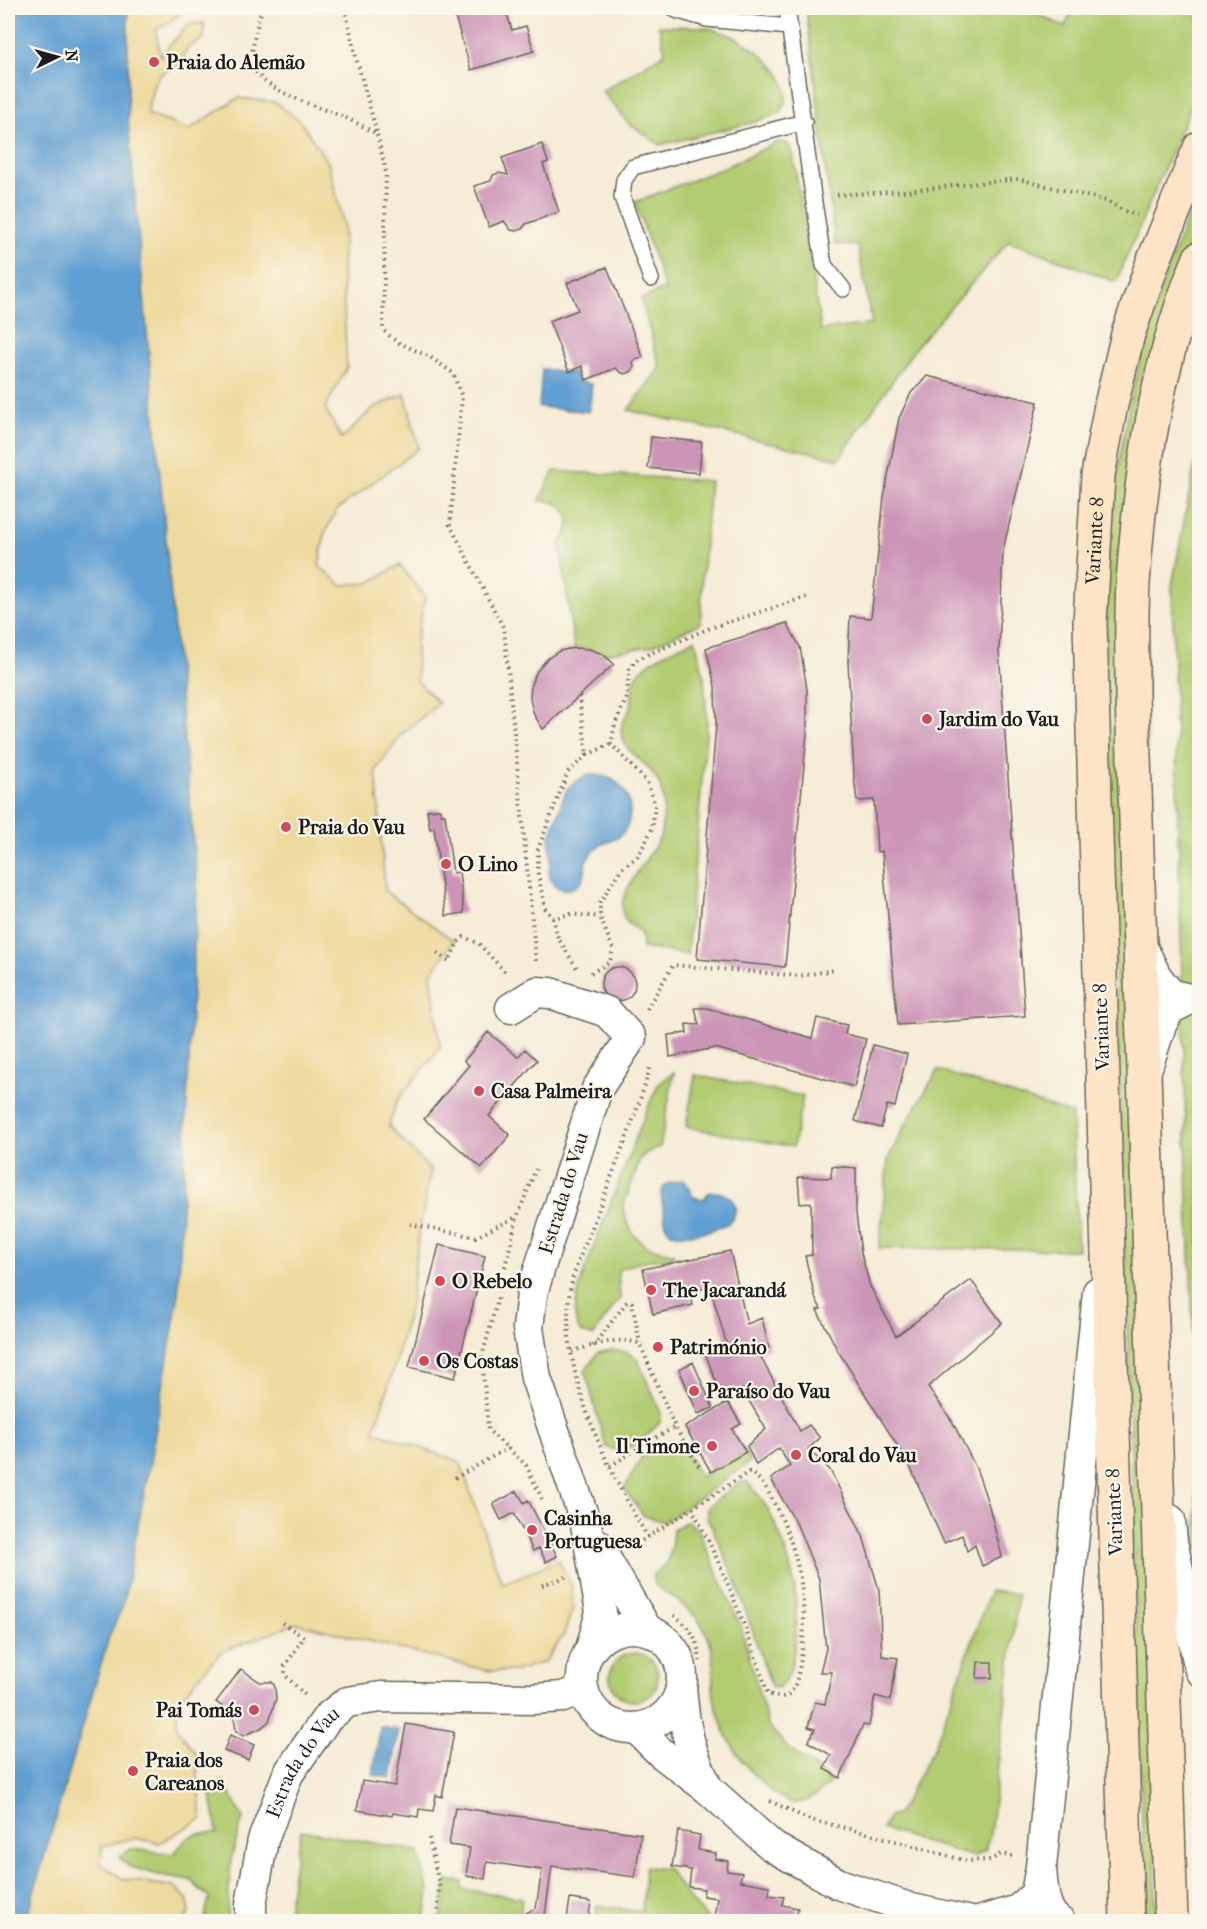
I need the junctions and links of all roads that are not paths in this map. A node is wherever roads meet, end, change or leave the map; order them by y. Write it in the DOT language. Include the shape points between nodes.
graph roads {
  1 [pos="674,8"];
  2 [pos="787,8"];
  3 [pos="789,27"];
  4 [pos="804,122"];
  5 [pos="1200,148"];
  6 [pos="1198,262"];
  7 [pos="651,279"];
  8 [pos="843,289"];
  9 [pos="1140,943"];
  10 [pos="511,1008"];
  11 [pos="1144,1076"];
  12 [pos="1106,1215"];
  13 [pos="1154,1360"];
  14 [pos="586,1524"];
  15 [pos="646,1630"];
  16 [pos="591,1649"];
  17 [pos="1200,1670"];
  18 [pos="691,1676"];
  19 [pos="583,1689"];
  20 [pos="636,1728"];
  21 [pos="708,1788"];
  22 [pos="1030,1862"];
  23 [pos="251,1922"];
  24 [pos="970,1922"];
  25 [pos="978,1922"];
  26 [pos="1060,1922"];
  27 [pos="1127,1922"];
  28 [pos="1171,1922"];
  1 -- 3 [label="lane" via="707,19"];
  2 -- 3 [label="lane"];
  3 -- 4 [label="lane"];
  4 -- 7 [label="lane" via="633,167 624,180 622,197"];
  4 -- 8 [label="lane" via="824,265"];
  5 -- 12 [label="main road, Variante 8" via="1128,334 1098,475 1090,623"];
  6 -- 9 [label="main road" via="1168,349 1140,507 1134,574 1132,694"];
  9 -- 11 [label="main road"];
  9 -- 11 [label="street" via="1156,976 1171,995 1190,999 1170,1010 1161,1025"];
  10 -- 14 [label="street, Estrada do Vau" via="537,992 550,993 607,1012 631,1038 597,1089 532,1294 528,1328 536,1378"];
  11 -- 13 [label="main road"];
  12 -- 22 [label="street"];
  12 -- 27 [label="main road, Variante 8"];
  13 -- 17 [label="street" via="1172,1542"];
  13 -- 28 [label="main road"];
  14 -- 15 [label="street, Estrada do Vau"];
  14 -- 16 [label="street, Estrada do Vau" via="601,1612"];
  15 -- 16 [label="street" via="616,1631"];
  15 -- 18 [label="street" via="664,1640 677,1656 682,1675"];
  16 -- 19 [label="street" via="582,1673"];
  18 -- 20 [label="street" via="662,1719"];
  18 -- 21 [label="street" via="686,1734"];
  19 -- 20 [label="street" via="598,1715 622,1728"];
  19 -- 23 [label="street, Estrada do Vau" via="553,1698 381,1697 347,1702 327,1718 288,1774 263,1840"];
  20 -- 21 [label="street"];
  21 -- 24 [label="street" via="773,1847 839,1884 912,1909"];
  22 -- 25 [label="street" via="1036,1894 1018,1910"];
  22 -- 26 [label="street" via="1054,1918"];
}
